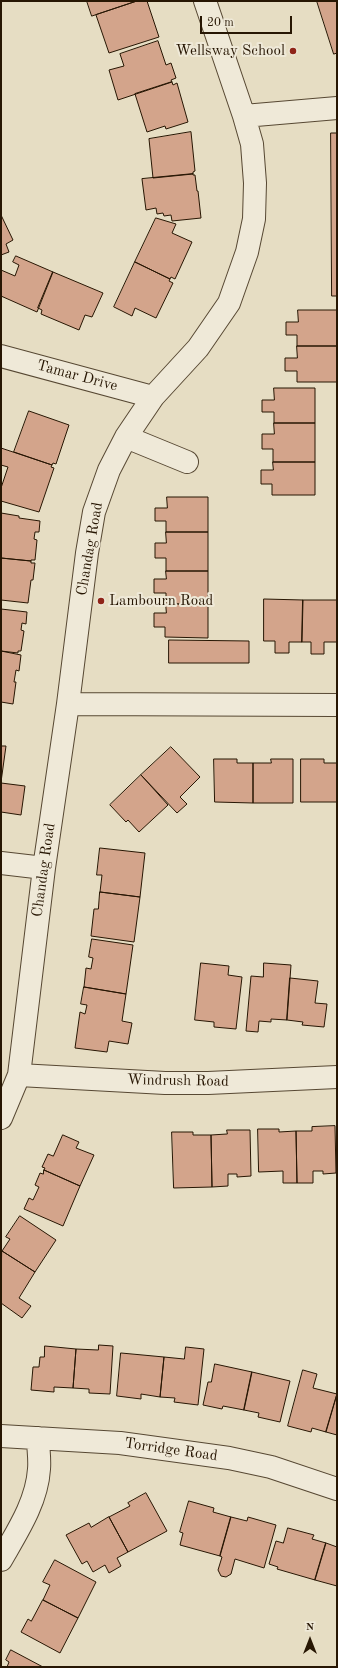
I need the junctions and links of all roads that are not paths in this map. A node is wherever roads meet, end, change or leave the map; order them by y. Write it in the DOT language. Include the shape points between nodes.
graph roads {
  1 [pos="204,1"];
  2 [pos="337,108"];
  3 [pos="244,116"];
  4 [pos="1,356"];
  5 [pos="153,397"];
  6 [pos="126,437"];
  7 [pos="187,462"];
  8 [pos="68,704"];
  9 [pos="337,705"];
  10 [pos="1,863"];
  11 [pos="44,868"];
  12 [pos="19,1075"];
  13 [pos="337,1077"];
  14 [pos="1,1118"];
  15 [pos="1,1436"];
  16 [pos="38,1438"];
  17 [pos="337,1489"];
  18 [pos="1,1560"];
  1 -- 3 [label="street, Chandag Road"];
  2 -- 3 [label="street"];
  3 -- 5 [label="street, Chandag Road" via="252,144 255,184 254,219 247,252 229,303 198,348"];
  4 -- 5 [label="street, Tamar Drive"];
  5 -- 6 [label="street, Chandag Road"];
  6 -- 7 [label="street"];
  6 -- 8 [label="street, Chandag Road" via="109,470 94,512"];
  8 -- 9 [label="street"];
  8 -- 11 [label="street, Chandag Road"];
  10 -- 11 [label="street"];
  11 -- 12 [label="street, Chandag Road"];
  12 -- 13 [label="street, Windrush Road" via="201,1083"];
  12 -- 14 [label="street, Chandag Road"];
  15 -- 16 [label="street, Torridge Road"];
  16 -- 17 [label="street, Torridge Road" via="120,1443 229,1458 270,1467"];
  16 -- 18 [label="street" via="39,1469 35,1491 27,1512"];
}
